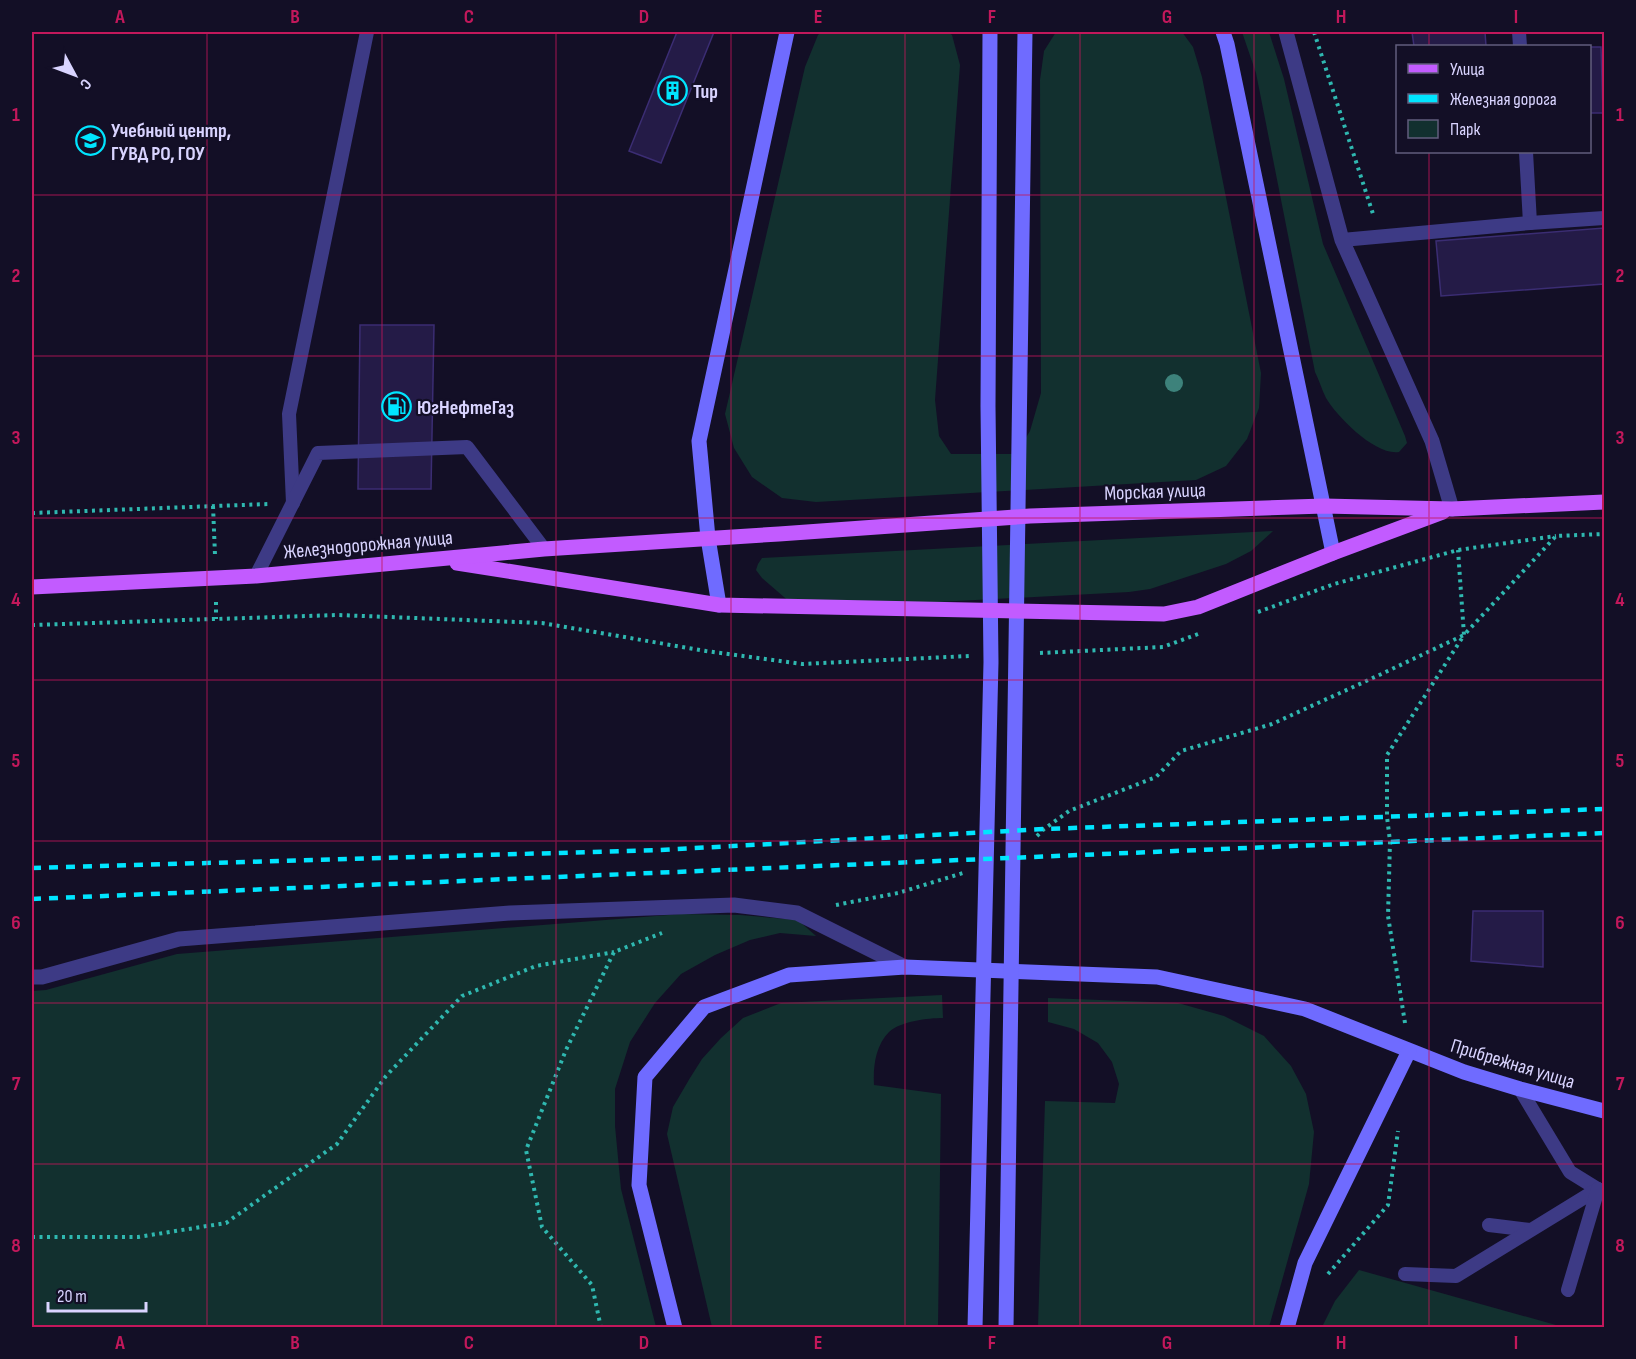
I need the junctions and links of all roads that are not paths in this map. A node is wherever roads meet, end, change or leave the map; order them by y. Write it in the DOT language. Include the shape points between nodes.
graph roads {
  1 [pos="368,32"];
  2 [pos="787,32"];
  3 [pos="990,32"];
  4 [pos="1026,32"];
  5 [pos="1215,32"];
  6 [pos="1286,32"];
  7 [pos="1225,38"];
  8 [pos="1526,153"];
  9 [pos="1605,218"];
  10 [pos="1530,223"];
  11 [pos="1342,240"];
  12 [pos="1605,502"];
  13 [pos="292,503"];
  14 [pos="1324,506"];
  15 [pos="1452,509"];
  16 [pos="708,538"];
  17 [pos="544,549"];
  18 [pos="1333,553"];
  19 [pos="433,559"];
  20 [pos="256,576"];
  21 [pos="32,587"];
  22 [pos="719,605"];
  23 [pos="905,967"];
  24 [pos="32,977"];
  25 [pos="1409,1051"];
  26 [pos="1520,1089"];
  27 [pos="1605,1111"];
  28 [pos="1601,1191"];
  29 [pos="1489,1226"];
  30 [pos="1530,1230"];
  31 [pos="1405,1274"];
  32 [pos="1568,1290"];
  33 [pos="675,1328"];
  34 [pos="975,1328"];
  35 [pos="1005,1328"];
  36 [pos="1287,1328"];
  1 -- 13 [label="lane" via="289,414"];
  2 -- 16 [label="main road" via="699,441"];
  3 -- 34 [label="main road" via="991,662"];
  4 -- 35 [label="main road"];
  5 -- 7 [label="main road"];
  6 -- 11 [label="street"];
  7 -- 14 [label="main road"];
  8 -- 10 [label="lane"];
  9 -- 10 [label="lane"];
  10 -- 11 [label="lane"];
  11 -- 15 [label="street" via="1432,441"];
  12 -- 15 [label="main road, Морская улица"];
  13 -- 17 [label="lane" via="318,453 467,447"];
  13 -- 20 [label="lane"];
  14 -- 15 [label="main road, Морская улица"];
  14 -- 16 [label="main road, Морская улица" via="1030,516"];
  14 -- 18 [label="main road"];
  15 -- 18 [label="main road"];
  16 -- 17 [label="main road, Железнодорожная улица"];
  16 -- 22 [label="main road"];
  17 -- 19 [label="main road, Железнодорожная улица"];
  18 -- 22 [label="main road" via="1198,607 1164,614"];
  19 -- 20 [label="main road, Железнодорожная улица"];
  19 -- 22 [label="main road"];
  20 -- 21 [label="main road, Железнодорожная улица"];
  23 -- 24 [label="street" via="797,913 723,905 510,913 179,939"];
  23 -- 25 [label="main road, Прибрежная улица" via="1157,977 1305,1009"];
  23 -- 33 [label="main road, Прибрежная улица" via="789,975 704,1007 645,1077 639,1185"];
  25 -- 26 [label="main road, Прибрежная улица"];
  25 -- 36 [label="main road" via="1305,1263"];
  26 -- 27 [label="main road, Прибрежная улица"];
  26 -- 28 [label="lane" via="1570,1172"];
  28 -- 30 [label="lane"];
  28 -- 32 [label="lane"];
  29 -- 30 [label="lane"];
  30 -- 31 [label="lane" via="1456,1276"];
}
